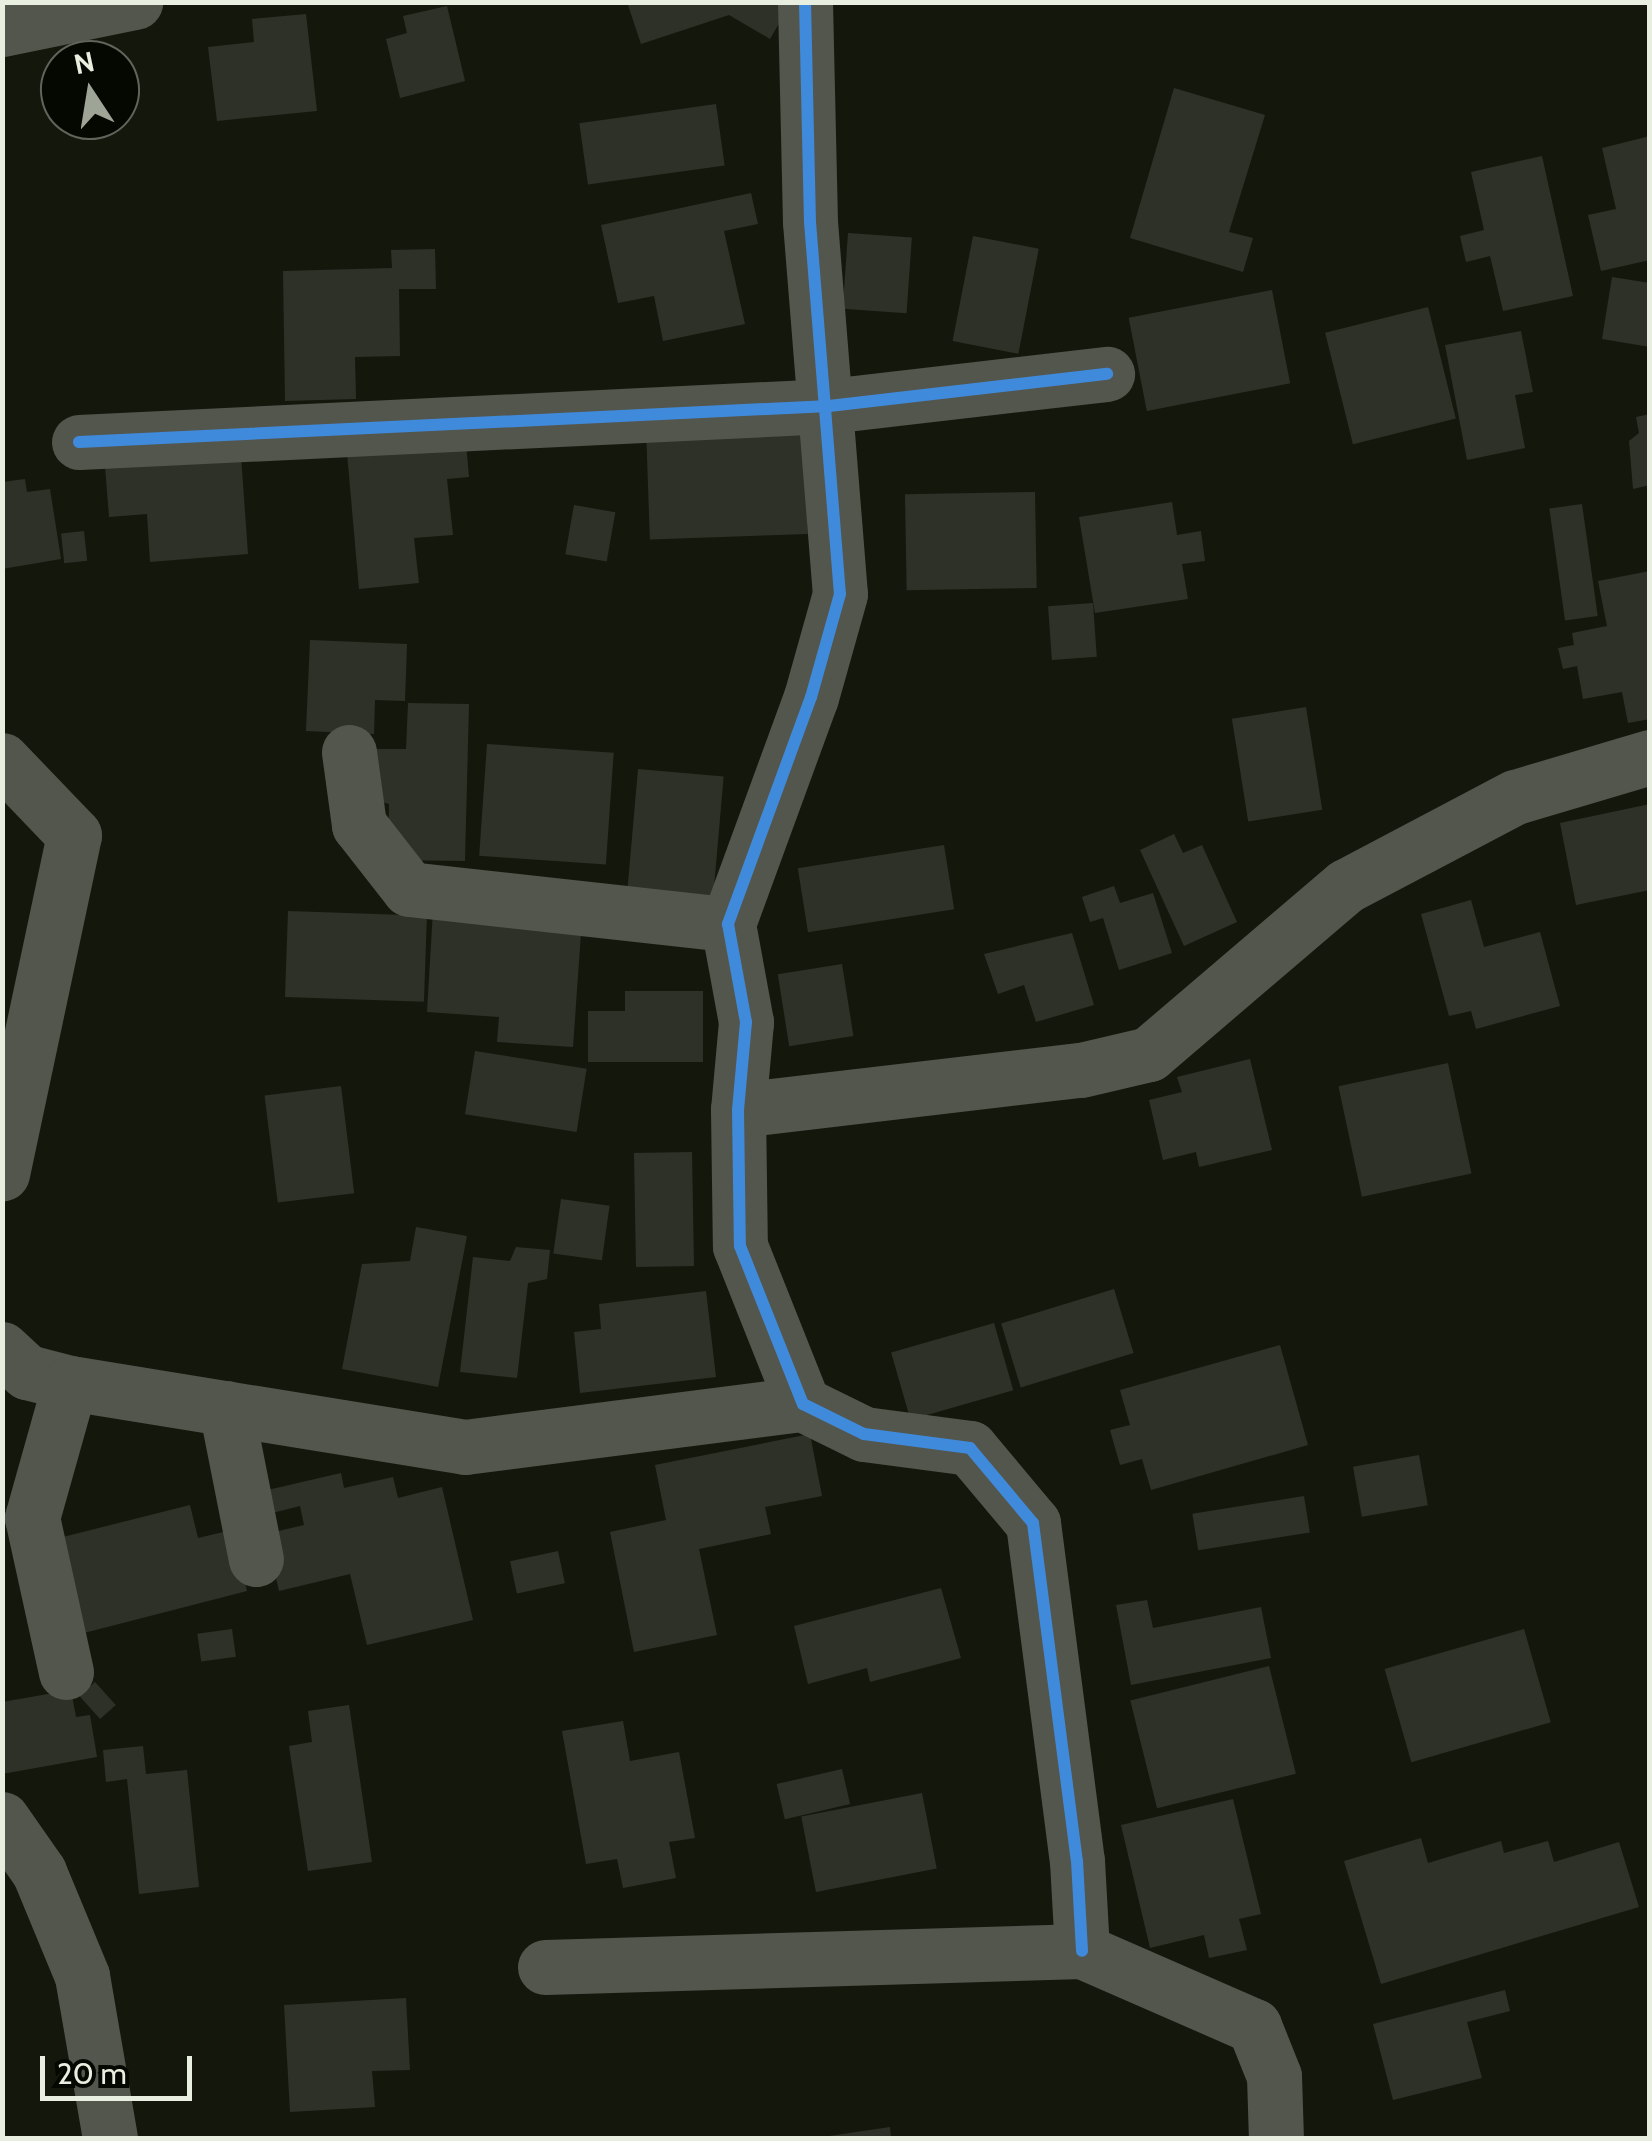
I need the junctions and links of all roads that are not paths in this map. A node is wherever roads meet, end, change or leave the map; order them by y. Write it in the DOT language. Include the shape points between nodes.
graph roads {
  1 [pos="135,2"];
  2 [pos="805,2"];
  3 [pos="2,29"];
  4 [pos="1107,374"];
  5 [pos="829,406"];
  6 [pos="78,442"];
  7 [pos="349,752"];
  8 [pos="1650,756"];
  9 [pos="2,760"];
  10 [pos="728,924"];
  11 [pos="738,1110"];
  12 [pos="2,1173"];
  13 [pos="2,1349"];
  14 [pos="70,1383"];
  15 [pos="803,1404"];
  16 [pos="226,1408"];
  17 [pos="256,1559"];
  18 [pos="66,1672"];
  19 [pos="2,1819"];
  20 [pos="1082,1951"];
  21 [pos="545,1967"];
  22 [pos="110,2138"];
  23 [pos="1276,2138"];
  1 -- 3 [label="street"];
  2 -- 5 [label="street" via="810,222"];
  4 -- 5 [label="street"];
  5 -- 6 [label="street"];
  5 -- 10 [label="street" via="840,594 811,697"];
  7 -- 10 [label="street" via="359,825 409,889"];
  8 -- 11 [label="street" via="1515,796 1346,886 1149,1054 1080,1070"];
  9 -- 12 [label="street" via="74,835"];
  10 -- 11 [label="street" via="746,1022"];
  11 -- 15 [label="street" via="740,1246"];
  13 -- 14 [label="street" via="27,1372"];
  14 -- 16 [label="street"];
  14 -- 18 [label="street" via="32,1518"];
  15 -- 16 [label="street" via="466,1447"];
  15 -- 20 [label="street" via="864,1434 970,1448 1033,1523 1077,1861"];
  16 -- 17 [label="street"];
  19 -- 22 [label="street" via="39,1872 82,1976"];
  20 -- 21 [label="street"];
  20 -- 23 [label="street" via="1254,2026 1274,2076"];
}
